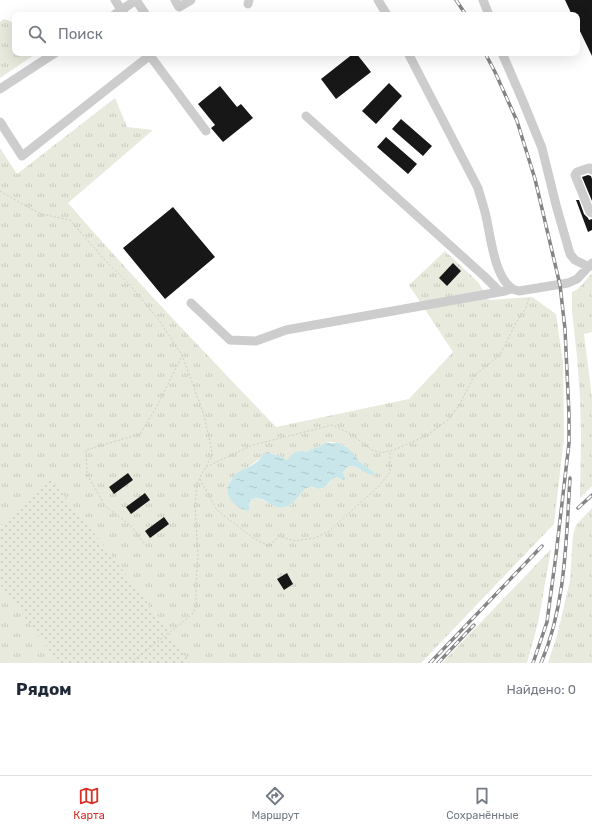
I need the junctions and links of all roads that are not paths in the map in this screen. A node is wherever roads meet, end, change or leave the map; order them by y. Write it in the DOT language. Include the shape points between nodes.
graph roads {
  1 [pos="115,0"];
  2 [pos="175,0"];
  3 [pos="191,0"];
  4 [pos="378,0"];
  5 [pos="483,0"];
  6 [pos="120,12"];
  7 [pos="121,12"];
  8 [pos="144,12"];
  9 [pos="385,12"];
  10 [pos="487,12"];
  11 [pos="50,56"];
  12 [pos="147,56"];
  13 [pos="151,56"];
  14 [pos="410,56"];
  15 [pos="503,56"];
  16 [pos="0,89"];
  17 [pos="306,116"];
  18 [pos="0,122"];
  19 [pos="206,131"];
  20 [pos="592,170"];
  21 [pos="592,213"];
  22 [pos="591,265"];
  23 [pos="511,289"];
  24 [pos="499,292"];
  25 [pos="191,303"];
  1 -- 6 [label="street"];
  2 -- 3 [label="street" via="179,7"];
  4 -- 9 [label="street"];
  5 -- 10 [label="street"];
  7 -- 8 [label="street" via="136,0"];
  11 -- 16 [label="street"];
  12 -- 18 [label="street" via="22,156"];
  13 -- 19 [label="street"];
  14 -- 23 [label="street" via="478,188 495,258 502,277"];
  15 -- 22 [label="street" via="542,148 569,252 574,260"];
  17 -- 24 [label="street"];
  20 -- 21 [label="street" via="588,168 577,172 576,175"];
  22 -- 23 [label="street" via="568,283 519,291"];
  23 -- 24 [label="street"];
  24 -- 25 [label="street" via="286,330 256,341 230,340"];
}
